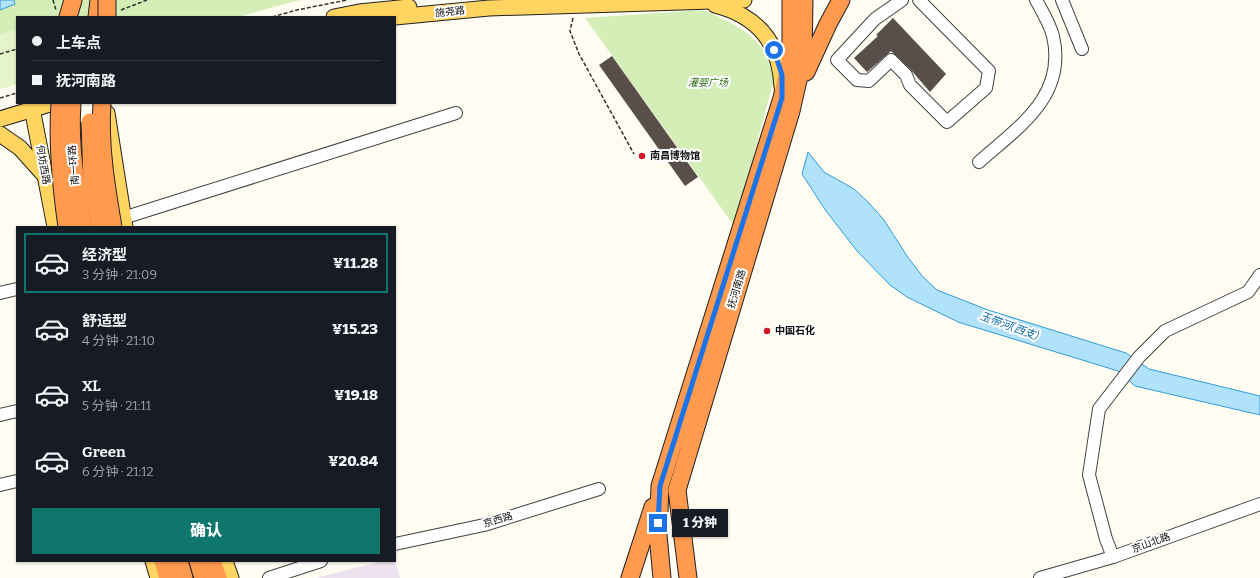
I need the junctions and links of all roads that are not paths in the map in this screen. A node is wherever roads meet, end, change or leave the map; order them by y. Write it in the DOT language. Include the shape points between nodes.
graph roads {
  1 [pos="72,0"];
  2 [pos="79,0"];
  3 [pos="99,0"];
  4 [pos="484,0"];
  5 [pos="744,0"];
  6 [pos="791,0"];
  7 [pos="804,0"];
  8 [pos="841,0"];
  9 [pos="902,0"];
  10 [pos="919,0"];
  11 [pos="1036,0"];
  12 [pos="1062,0"];
  13 [pos="702,2"];
  14 [pos="62,14"];
  15 [pos="77,16"];
  16 [pos="96,16"];
  17 [pos="339,16"];
  18 [pos="396,17"];
  19 [pos="1082,49"];
  20 [pos="41,104"];
  21 [pos="60,104"];
  22 [pos="72,104"];
  23 [pos="91,104"];
  24 [pos="102,104"];
  25 [pos="105,104"];
  26 [pos="29,105"];
  27 [pos="787,105"];
  28 [pos="0,110"];
  29 [pos="456,113"];
  30 [pos="0,119"];
  31 [pos="0,134"];
  32 [pos="979,162"];
  33 [pos="46,178"];
  34 [pos="120,224"];
  35 [pos="55,226"];
  36 [pos="67,226"];
  37 [pos="82,226"];
  38 [pos="100,226"];
  39 [pos="1260,275"];
  40 [pos="16,289"];
  41 [pos="0,292"];
  42 [pos="16,411"];
  43 [pos="0,415"];
  44 [pos="16,481"];
  45 [pos="0,485"];
  46 [pos="660,486"];
  47 [pos="599,489"];
  48 [pos="1260,504"];
  49 [pos="396,544"];
  50 [pos="1113,557"];
  51 [pos="153,562"];
  52 [pos="162,562"];
  53 [pos="179,562"];
  54 [pos="198,562"];
  55 [pos="212,562"];
  56 [pos="225,562"];
  57 [pos="318,562"];
  58 [pos="158,578"];
  59 [pos="168,578"];
  60 [pos="184,578"];
  61 [pos="203,578"];
  62 [pos="218,578"];
  63 [pos="231,578"];
  64 [pos="269,578"];
  65 [pos="630,578"];
  66 [pos="662,578"];
  67 [pos="688,578"];
  68 [pos="1040,578"];
  1 -- 14 [label="highway"];
  2 -- 15 [label="highway"];
  3 -- 16 [label="highway"];
  4 -- 17 [label="main road, 施尧路"];
  5 -- 13 [label="main road, 施尧路"];
  6 -- 27 [label="highway, 抚河南路" via="791,57"];
  7 -- 27 [label="highway, 抚河南路" via="803,58"];
  8 -- 27 [label="highway"];
  9 -- 10 [label="street" via="875,20 837,60 857,80 869,81 891,60 906,75 910,85 947,122 986,88 990,71"];
  11 -- 32 [label="street" via="1052,36 1055,65 1049,90 1035,113"];
  12 -- 19 [label="street"];
  13 -- 18 [label="main road, 施尧路" via="489,8"];
  13 -- 27 [label="main road" via="727,8 759,27 771,42 782,75"];
  20 -- 26 [label="main road"];
  21 -- 36 [label="highway, bridge" via="59,177"];
  22 -- 37 [label="highway, 南一环路, bridge" via="70,122"];
  23 -- 38 [label="highway, 南一环路, bridge" via="92,181"];
  24 -- 34 [label="highway, bridge" via="105,179"];
  25 -- 34 [label="main road"];
  26 -- 28 [label="main road"];
  26 -- 30 [label="main road"];
  26 -- 33 [label="main road, 何坊西路"];
  27 -- 46 [label="highway, 抚河南路"];
  27 -- 67 [label="highway, 抚河南路" via="677,490"];
  29 -- 34 [label="street"];
  31 -- 33 [label="main road" via="20,148"];
  33 -- 35 [label="main road, 何坊西路"];
  39 -- 50 [label="street" via="1248,292 1165,332 1139,356 1118,381 1100,409 1089,475"];
  40 -- 41 [label="street"];
  42 -- 43 [label="street"];
  44 -- 45 [label="street"];
  46 -- 65 [label="highway"];
  46 -- 66 [label="highway, 抚河南路" via="658,535"];
  47 -- 49 [label="street, 京西路" via="484,524"];
  48 -- 50 [label="street, 京山北路"];
  50 -- 68 [label="street, 京山北路"];
  51 -- 58 [label="main road"];
  52 -- 59 [label="highway"];
  53 -- 60 [label="highway"];
  54 -- 61 [label="highway"];
  55 -- 62 [label="highway"];
  56 -- 63 [label="main road"];
  57 -- 64 [label="street"];
}
